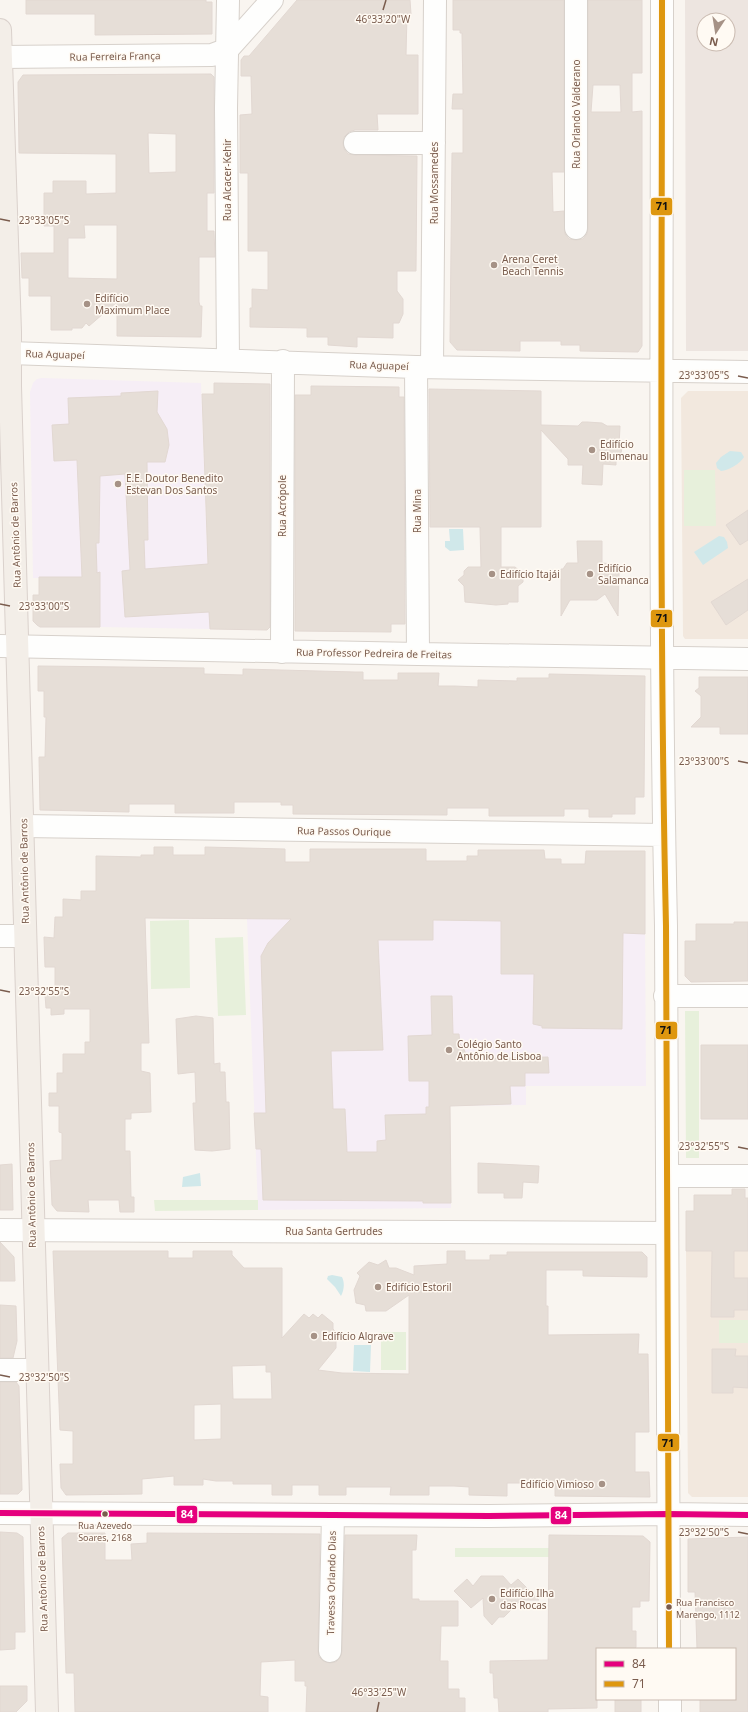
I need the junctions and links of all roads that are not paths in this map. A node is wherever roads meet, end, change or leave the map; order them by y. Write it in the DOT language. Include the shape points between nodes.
graph roads {
  1 [pos="228,0"];
  2 [pos="272,0"];
  3 [pos="435,0"];
  4 [pos="576,0"];
  5 [pos="662,0"];
  6 [pos="0,30"];
  7 [pos="228,49"];
  8 [pos="1,57"];
  9 [pos="355,143"];
  10 [pos="434,143"];
  11 [pos="3,206"];
  12 [pos="576,228"];
  13 [pos="10,353"];
  14 [pos="228,360"];
  15 [pos="282,361"];
  16 [pos="424,367"];
  17 [pos="661,372"];
  18 [pos="748,372"];
  19 [pos="9,646"];
  20 [pos="282,652"];
  21 [pos="418,654"];
  22 [pos="662,657"];
  23 [pos="748,659"];
  24 [pos="23,826"];
  25 [pos="664,836"];
  26 [pos="0,936"];
  27 [pos="25,936"];
  28 [pos="666,996"];
  29 [pos="748,996"];
  30 [pos="667,1176"];
  31 [pos="748,1176"];
  32 [pos="0,1230"];
  33 [pos="32,1231"];
  34 [pos="667,1232"];
  35 [pos="0,1370"];
  36 [pos="36,1370"];
  37 [pos="0,1513"];
  38 [pos="40,1514"];
  39 [pos="668,1514"];
  40 [pos="332,1515"];
  41 [pos="748,1515"];
  42 [pos="669,1648"];
  43 [pos="330,1651"];
  44 [pos="670,1700"];
  45 [pos="47,1712"];
  46 [pos="670,1712"];
  1 -- 7 [label="street, Rua Alcacer-Kehir"];
  2 -- 7 [label="street"];
  3 -- 10 [label="street, Rua Mossamedes"];
  4 -- 12 [label="street, Rua Orlando Valderano"];
  5 -- 17 [label="street"];
  6 -- 8 [label="main road, Rua Antônio de Barros"];
  7 -- 8 [label="street, Rua Ferreira França" via="212,55"];
  7 -- 14 [label="street, Rua Alcacer-Kehir"];
  8 -- 11 [label="main road, Rua Antônio de Barros"];
  9 -- 10 [label="street"];
  10 -- 16 [label="street, Rua Mossamedes"];
  11 -- 13 [label="main road, Rua Antônio de Barros"];
  13 -- 14 [label="street, Rua Aguapeí"];
  13 -- 19 [label="main road, Rua Antônio de Barros"];
  14 -- 15 [label="street, Rua Aguapeí"];
  15 -- 16 [label="street, Rua Aguapeí"];
  15 -- 20 [label="street, Rua Acrópole"];
  16 -- 17 [label="street, Rua Aguapeí"];
  16 -- 21 [label="street, Rua Mina"];
  17 -- 18 [label="street, Rua Aguapeí"];
  17 -- 22 [label="street"];
  19 -- 20 [label="street, Rua Professor Pedreira de Freitas"];
  19 -- 24 [label="main road, Rua Antônio de Barros"];
  20 -- 21 [label="street, Rua Professor Pedreira de Freitas"];
  21 -- 22 [label="street, Rua Professor Pedreira de Freitas"];
  22 -- 23 [label="street, Rua Professor Pedreira de Freitas"];
  22 -- 25 [label="street"];
  24 -- 25 [label="street, Rua Passos Ourique"];
  24 -- 27 [label="main road, Rua Antônio de Barros"];
  25 -- 28 [label="street"];
  26 -- 27 [label="street"];
  27 -- 33 [label="main road, Rua Antônio de Barros"];
  28 -- 29 [label="street"];
  28 -- 30 [label="street"];
  30 -- 31 [label="street"];
  30 -- 34 [label="street"];
  32 -- 33 [label="street, Rua Santa Gertrudes"];
  33 -- 34 [label="street, Rua Santa Gertrudes"];
  33 -- 36 [label="main road, Rua Antônio de Barros"];
  34 -- 39 [label="street"];
  35 -- 36 [label="street"];
  36 -- 38 [label="main road, Rua Antônio de Barros"];
  37 -- 38 [label="street"];
  38 -- 40 [label="street"];
  38 -- 45 [label="main road, Rua Antônio de Barros"];
  39 -- 40 [label="street"];
  39 -- 41 [label="street"];
  39 -- 42 [label="street"];
  40 -- 43 [label="street, Travessa Orlando Dias"];
  44 -- 46 [label="street"];
}
